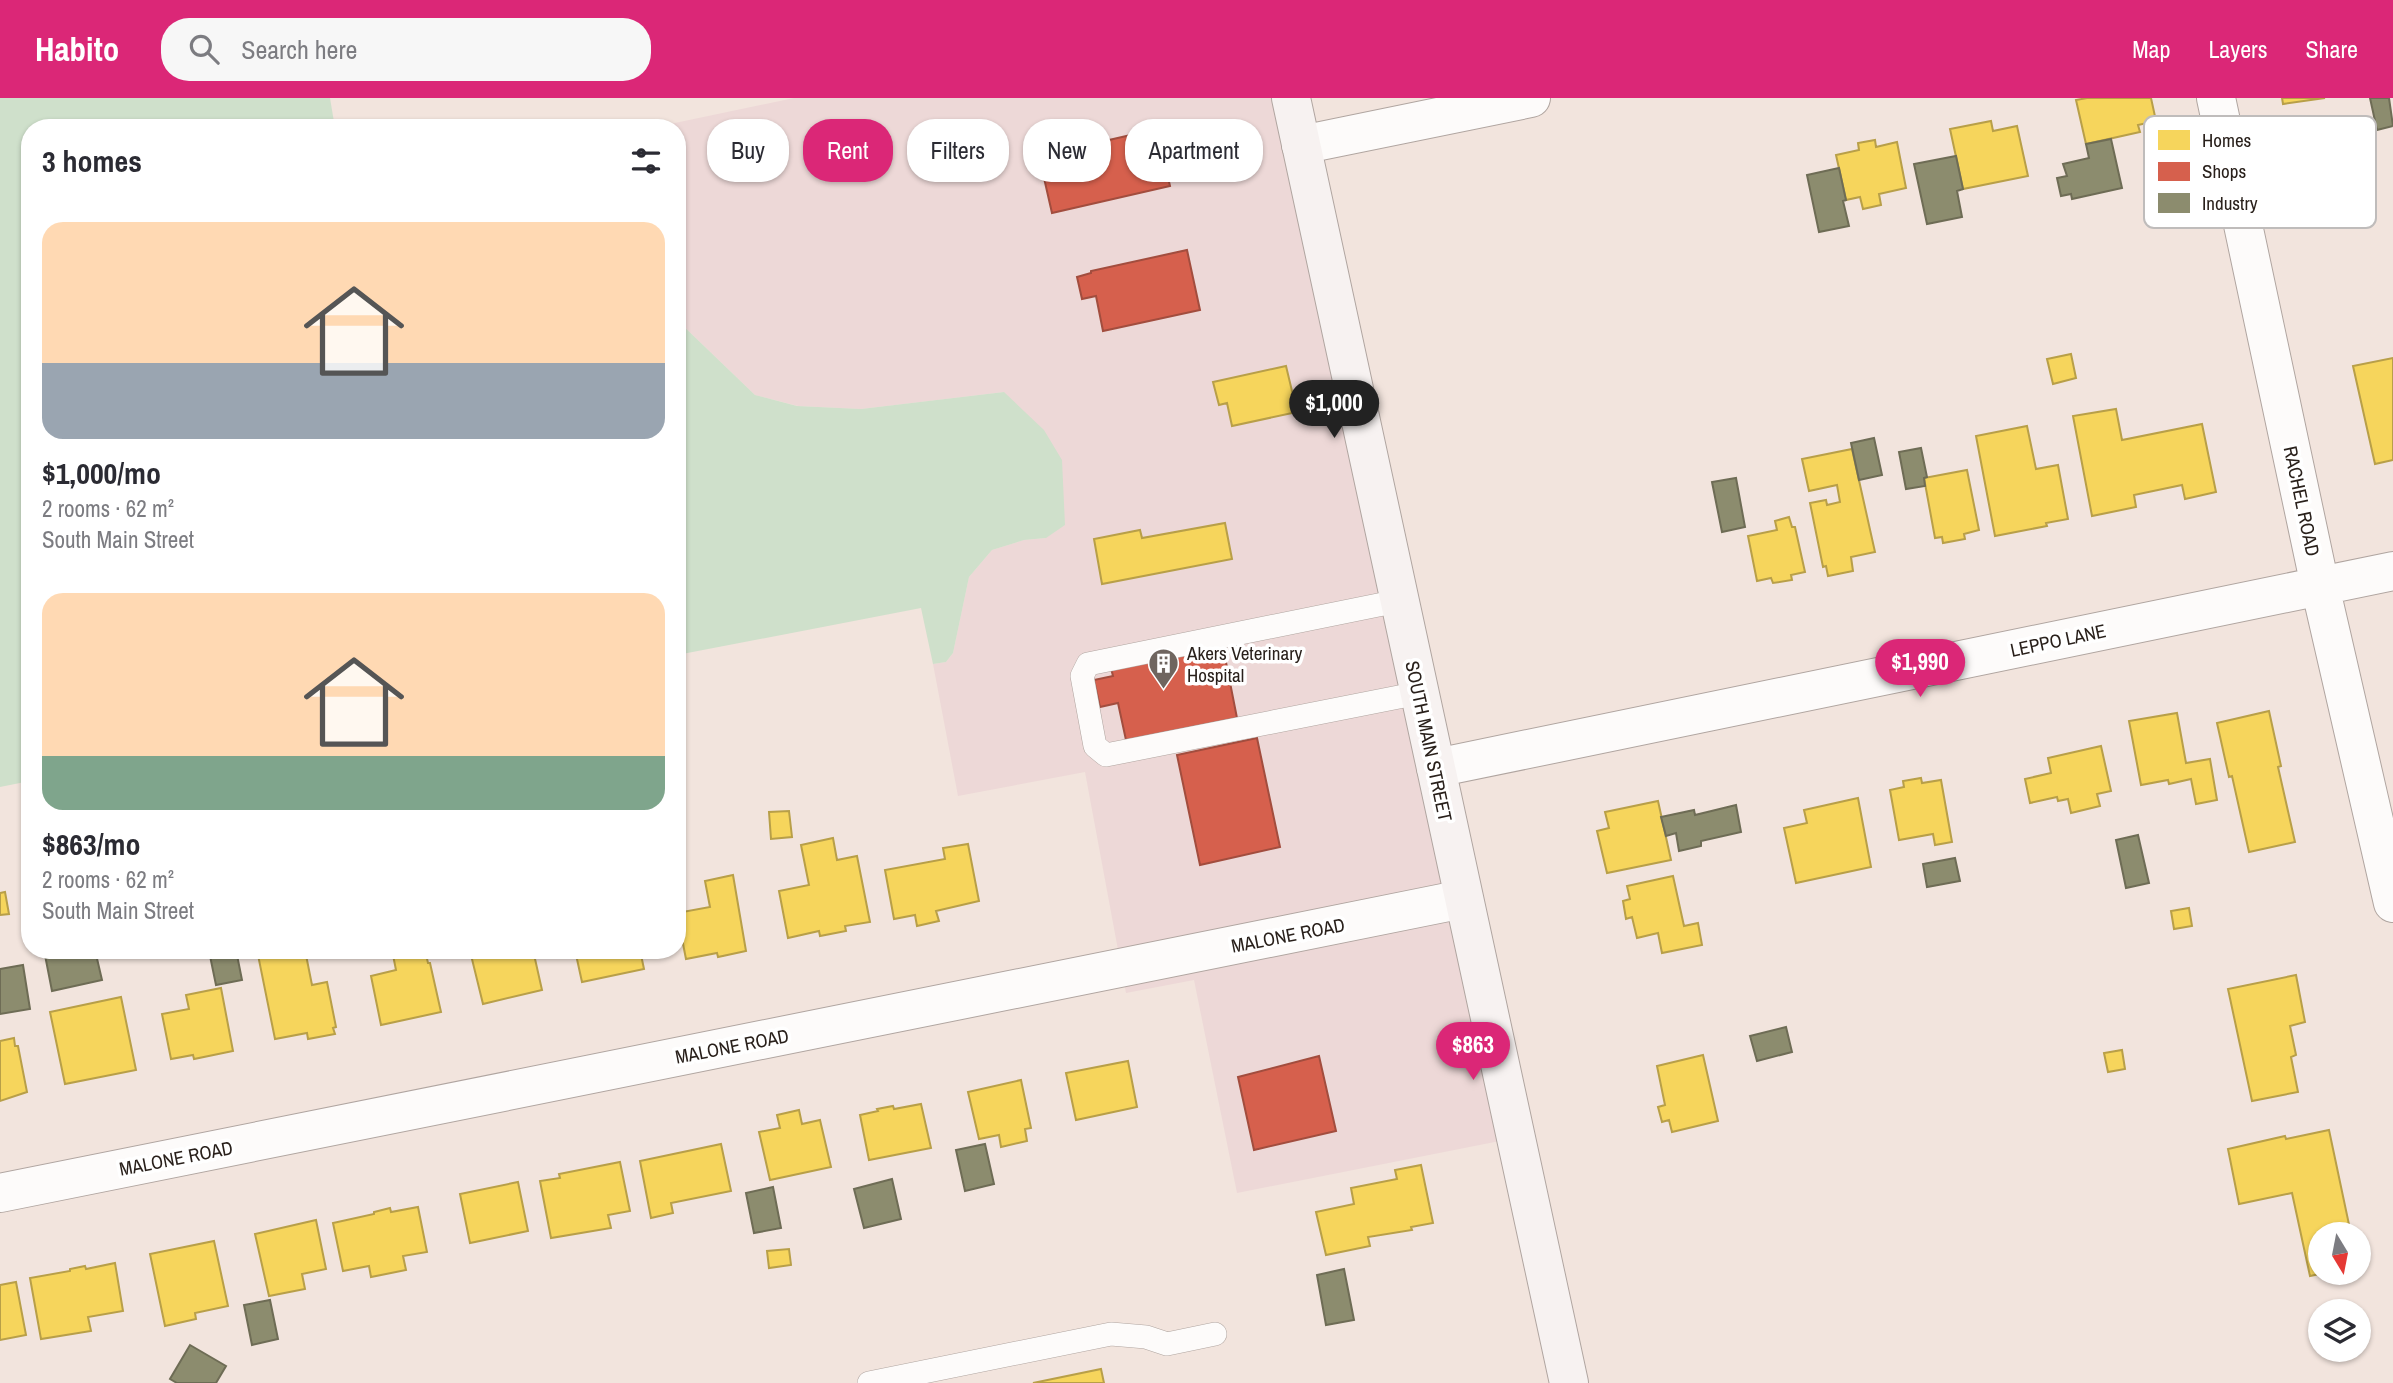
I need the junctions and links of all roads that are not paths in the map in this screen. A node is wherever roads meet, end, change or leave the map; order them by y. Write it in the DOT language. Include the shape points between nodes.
graph roads {
  1 [pos="1292,98"];
  2 [pos="1531,98"];
  3 [pos="2216,98"];
  4 [pos="2220,116"];
  5 [pos="1301,145"];
  6 [pos="2244,228"];
  7 [pos="2393,571"];
  8 [pos="2320,586"];
  9 [pos="1398,601"];
  10 [pos="1419,693"];
  11 [pos="1436,768"];
  12 [pos="1464,899"];
  13 [pos="2393,903"];
  14 [pos="0,1193"];
  15 [pos="1215,1335"];
  16 [pos="869,1383"];
  17 [pos="1569,1383"];
  1 -- 5 [label="street, SOUTH MAIN STREET"];
  2 -- 5 [label="street"];
  3 -- 4 [label="street, RACHEL ROAD"];
  5 -- 9 [label="street, SOUTH MAIN STREET"];
  6 -- 8 [label="street, RACHEL ROAD"];
  7 -- 8 [label="street, LEPPO LANE"];
  8 -- 11 [label="street, LEPPO LANE"];
  8 -- 13 [label="street, RACHEL ROAD"];
  9 -- 10 [label="street, SOUTH MAIN STREET"];
  9 -- 10 [label="lane" via="1088,664 1082,676 1095,746 1106,755"];
  10 -- 11 [label="street, SOUTH MAIN STREET"];
  11 -- 12 [label="street, SOUTH MAIN STREET"];
  12 -- 14 [label="street, MALONE ROAD"];
  12 -- 17 [label="street, SOUTH MAIN STREET"];
  15 -- 16 [label="lane" via="1167,1343 1111,1334"];
}
